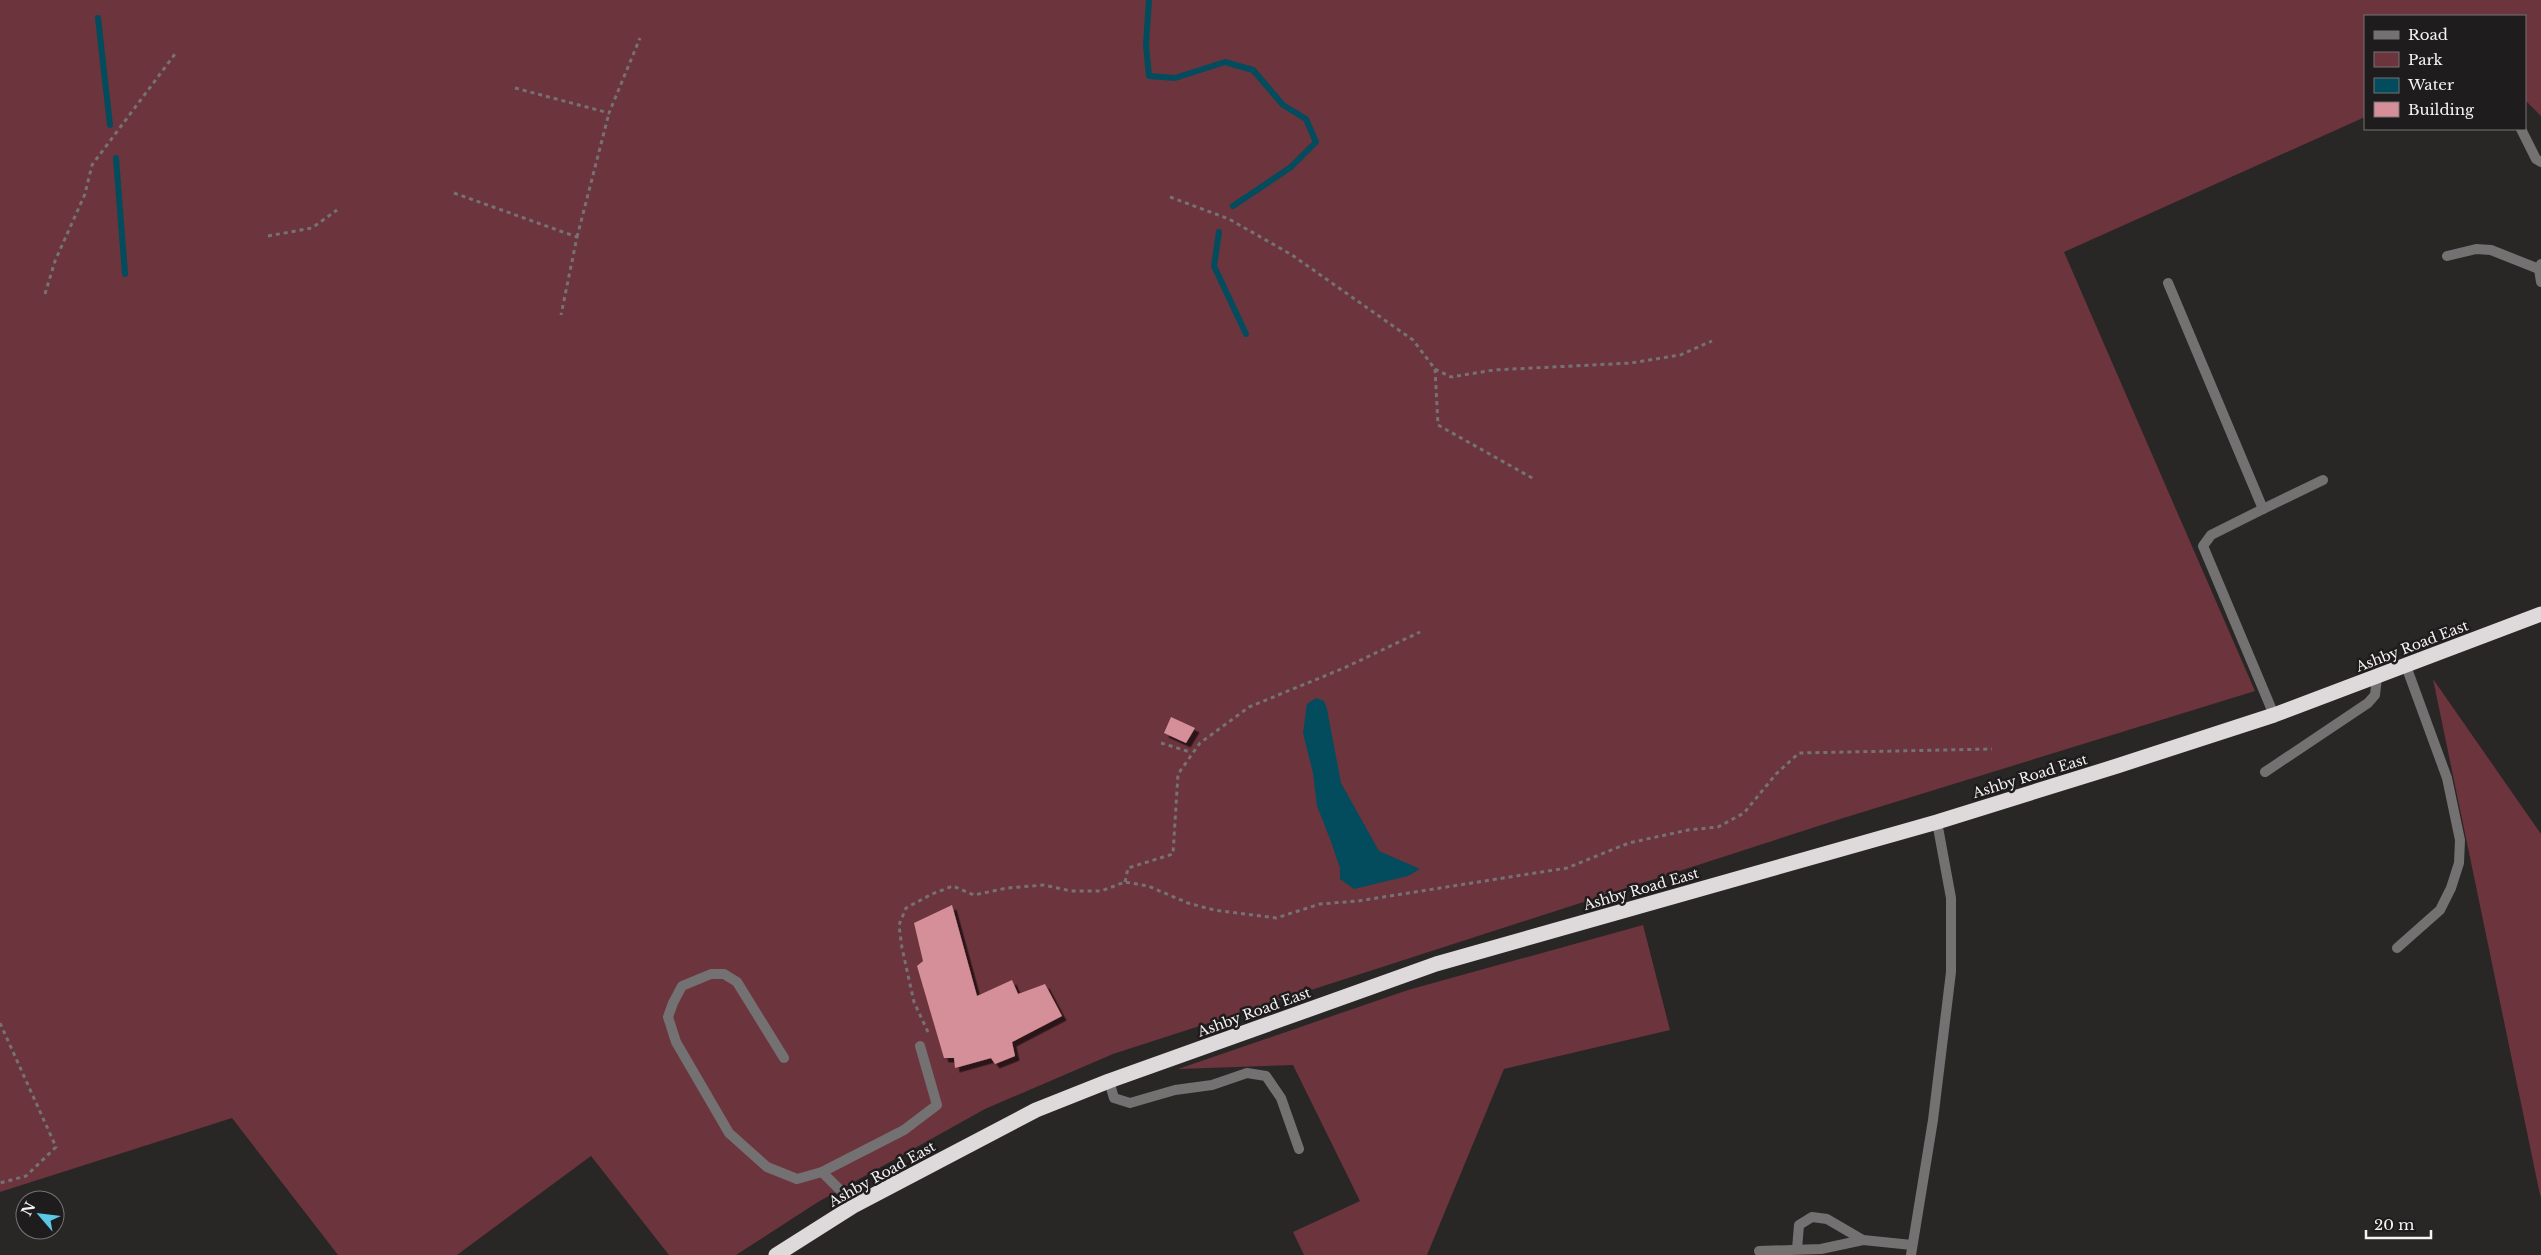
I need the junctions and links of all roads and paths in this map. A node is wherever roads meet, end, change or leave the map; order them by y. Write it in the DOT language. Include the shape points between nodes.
graph roads {
  1 [pos="640,38"];
  2 [pos="175,54"];
  3 [pos="515,88"];
  4 [pos="609,114"];
  5 [pos="2522,130"];
  6 [pos="2541,162"];
  7 [pos="454,193"];
  8 [pos="1170,197"];
  9 [pos="337,210"];
  10 [pos="268,236"];
  11 [pos="577,237"];
  12 [pos="2447,256"];
  13 [pos="2540,266"];
  14 [pos="2541,282"];
  15 [pos="2168,283"];
  16 [pos="45,294"];
  17 [pos="561,315"];
  18 [pos="1712,341"];
  19 [pos="1435,369"];
  20 [pos="1534,479"];
  21 [pos="2323,480"];
  22 [pos="2263,509"];
  23 [pos="2541,614"];
  24 [pos="1420,632"];
  25 [pos="2406,666"];
  26 [pos="2377,677"];
  27 [pos="2274,715"];
  28 [pos="1161,743"];
  29 [pos="1992,750"];
  30 [pos="1190,752"];
  31 [pos="2265,772"];
  32 [pos="1937,822"];
  33 [pos="1125,882"];
  34 [pos="2398,948"];
  35 [pos="0,1023"];
  36 [pos="930,1038"];
  37 [pos="920,1046"];
  38 [pos="784,1058"];
  39 [pos="1109,1081"];
  40 [pos="1299,1149"];
  41 [pos="822,1172"];
  42 [pos="0,1183"];
  43 [pos="855,1205"];
  44 [pos="1863,1240"];
  45 [pos="1797,1249"];
  46 [pos="1912,1250"];
  47 [pos="1759,1252"];
  48 [pos="776,1255"];
  1 -- 4 [label="path"];
  2 -- 16 [label="path" via="92,165 85,194 55,261"];
  3 -- 4 [label="path"];
  4 -- 11 [label="path"];
  5 -- 6 [label="street" via="2536,159"];
  7 -- 11 [label="path"];
  8 -- 19 [label="path" via="1229,219 1292,255 1413,340"];
  9 -- 10 [label="path" via="312,228"];
  11 -- 17 [label="path"];
  12 -- 13 [label="street" via="2476,249 2492,250"];
  13 -- 14 [label="street"];
  15 -- 22 [label="street"];
  18 -- 19 [label="path" via="1680,355 1631,363 1494,370 1452,377"];
  19 -- 20 [label="path" via="1438,425"];
  21 -- 22 [label="street"];
  22 -- 27 [label="street" via="2211,535 2203,546"];
  23 -- 25 [label="highway, Ashby Road East"];
  24 -- 33 [label="path" via="1249,707 1200,743 1178,774 1173,854 1128,868"];
  25 -- 26 [label="highway, Ashby Road East"];
  25 -- 34 [label="street" via="2447,778 2460,840 2459,863 2440,910"];
  26 -- 27 [label="highway, Ashby Road East"];
  26 -- 31 [label="street" via="2376,695 2368,702"];
  27 -- 32 [label="highway, Ashby Road East"];
  28 -- 30 [label="path"];
  29 -- 33 [label="path" via="1799,753 1776,774 1744,814 1718,827 1628,843 1567,868 1320,904 1276,918 1214,910 1148,886"];
  32 -- 39 [label="highway, Ashby Road East" via="1436,964"];
  32 -- 46 [label="street" via="1951,898 1951,972 1934,1120"];
  33 -- 36 [label="path" via="1101,891 1044,885 974,895 953,886 906,908 900,925 902,948 914,1002"];
  35 -- 42 [label="path" via="56,1147 26,1176"];
  37 -- 41 [label="street" via="937,1105 904,1130"];
  38 -- 41 [label="street" via="736,982 724,974 711,974 682,986 668,1018 676,1042 729,1133 767,1167 797,1179"];
  39 -- 40 [label="street" via="1114,1098 1130,1103 1175,1090 1212,1085 1247,1073 1266,1076 1281,1098"];
  39 -- 43 [label="highway, Ashby Road East" via="1036,1110"];
  41 -- 43 [label="street"];
  43 -- 48 [label="highway, Ashby Road East"];
  44 -- 45 [label="street" via="1821,1249"];
  44 -- 45 [label="street" via="1828,1219 1812,1216 1800,1224"];
  44 -- 46 [label="street"];
  45 -- 47 [label="street"];
}
